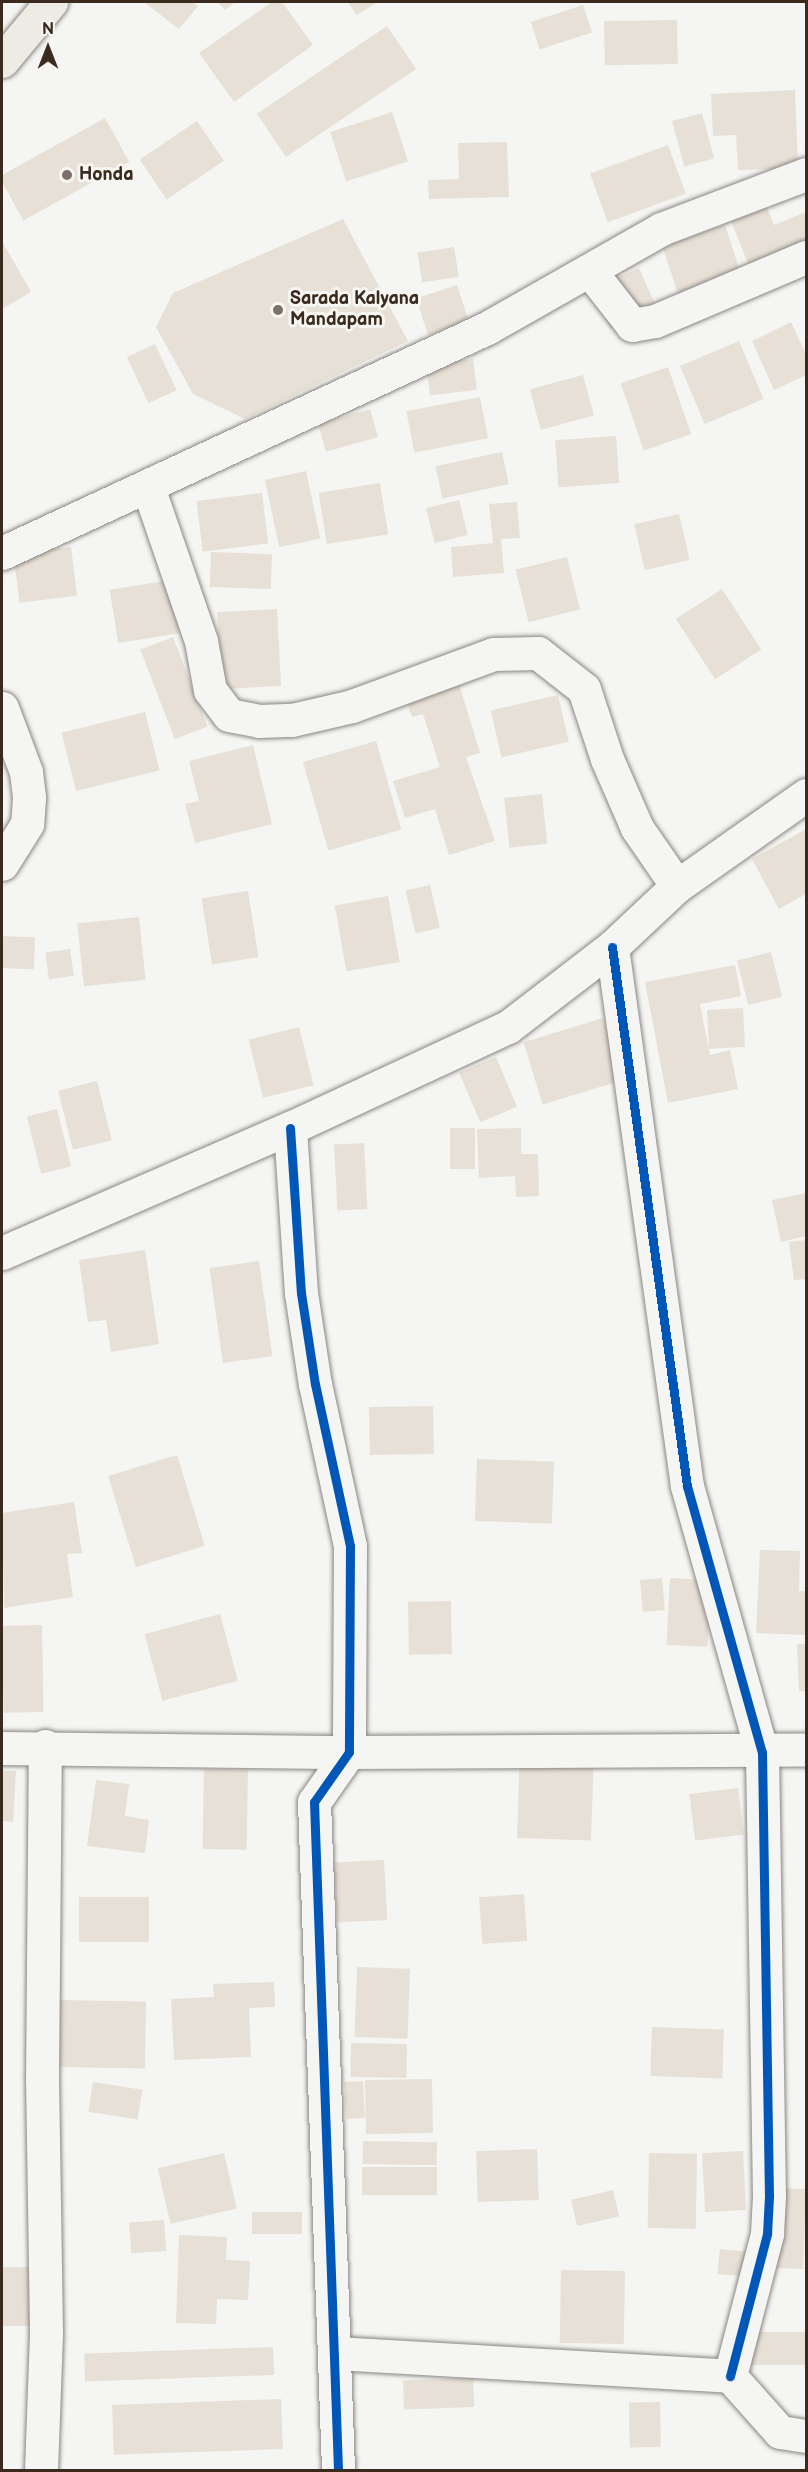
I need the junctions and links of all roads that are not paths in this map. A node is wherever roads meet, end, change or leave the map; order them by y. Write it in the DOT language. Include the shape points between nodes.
graph roads {
  1 [pos="51,2"];
  2 [pos="2,61"];
  3 [pos="807,174"];
  4 [pos="807,256"];
  5 [pos="597,279"];
  6 [pos="148,487"];
  7 [pos="2,553"];
  8 [pos="2,708"];
  9 [pos="807,795"];
  10 [pos="2,864"];
  11 [pos="677,886"];
  12 [pos="612,947"];
  13 [pos="290,1128"];
  14 [pos="2,1253"];
  15 [pos="45,1746"];
  16 [pos="2,1748"];
  17 [pos="807,1750"];
  18 [pos="349,1752"];
  19 [pos="762,1752"];
  20 [pos="335,2353"];
  21 [pos="730,2376"];
  22 [pos="807,2436"];
  23 [pos="41,2470"];
  24 [pos="338,2470"];
  1 -- 2 [label="main road"];
  3 -- 6 [label="street" via="661,229 486,328 319,403"];
  4 -- 5 [label="street" via="655,321 632,326"];
  6 -- 7 [label="street"];
  6 -- 11 [label="street" via="201,640 210,690 229,715 259,722 292,720 352,706 493,654 538,653 584,689 607,759 637,828"];
  8 -- 10 [label="street" via="26,772 29,798 27,824"];
  9 -- 11 [label="street"];
  11 -- 12 [label="street"];
  12 -- 13 [label="street" via="508,1027"];
  12 -- 19 [label="street" via="687,1486"];
  13 -- 14 [label="street"];
  13 -- 18 [label="street" via="304,1316 350,1546"];
  15 -- 16 [label="street"];
  15 -- 18 [label="street"];
  15 -- 23 [label="street" via="42,2079 46,2331"];
  17 -- 19 [label="street"];
  18 -- 19 [label="street"];
  18 -- 20 [label="street" via="314,1802"];
  19 -- 21 [label="street" via="769,2196 767,2234"];
  20 -- 21 [label="street"];
  20 -- 24 [label="street"];
  21 -- 22 [label="street" via="780,2432"];
}
